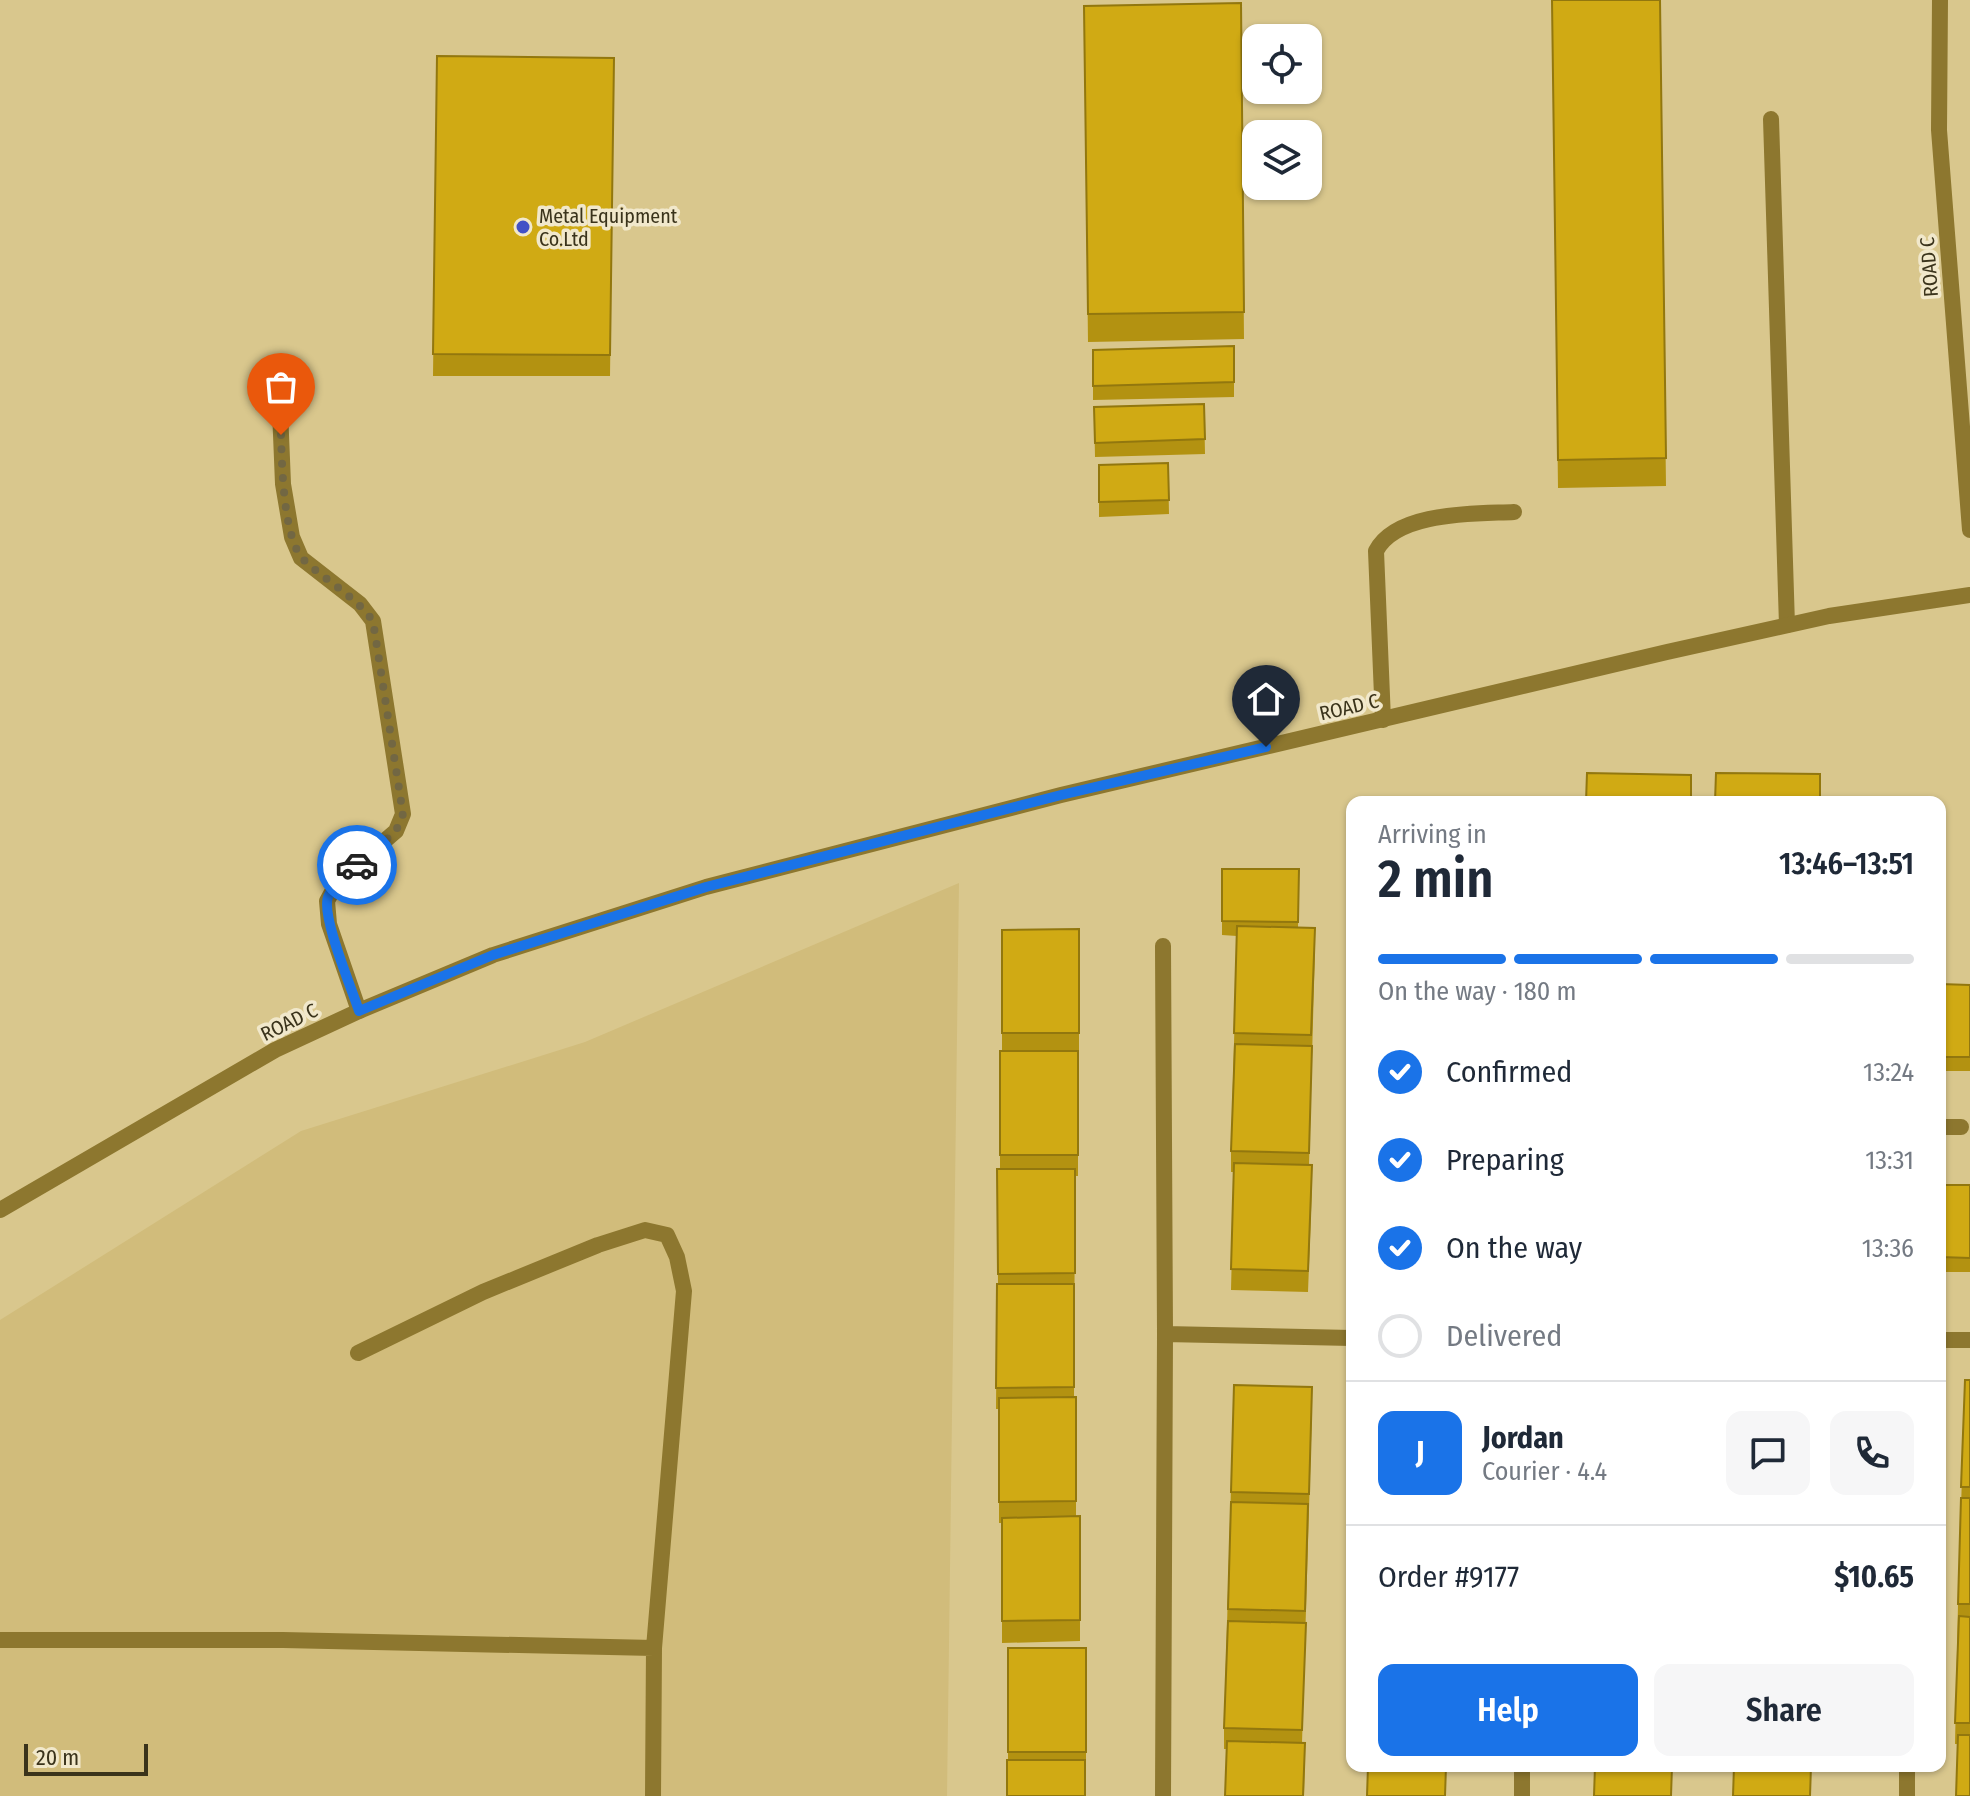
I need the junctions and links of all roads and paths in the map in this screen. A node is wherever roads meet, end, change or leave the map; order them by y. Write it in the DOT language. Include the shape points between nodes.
graph roads {
  1 [pos="1940,0"];
  2 [pos="1771,119"];
  3 [pos="279,385"];
  4 [pos="1514,512"];
  5 [pos="1970,530"];
  6 [pos="1970,595"];
  7 [pos="1787,625"];
  8 [pos="1383,720"];
  9 [pos="1163,946"];
  10 [pos="359,1011"];
  11 [pos="1946,1127"];
  12 [pos="1961,1127"];
  13 [pos="0,1210"];
  14 [pos="1165,1334"];
  15 [pos="1346,1338"];
  16 [pos="1946,1340"];
  17 [pos="1970,1340"];
  18 [pos="358,1353"];
  19 [pos="0,1640"];
  20 [pos="654,1648"];
  21 [pos="1522,1772"];
  22 [pos="1907,1772"];
  23 [pos="653,1796"];
  24 [pos="1163,1796"];
  25 [pos="1522,1796"];
  26 [pos="1907,1796"];
  1 -- 5 [label="street, ROAD C" via="1939,130"];
  2 -- 7 [label="street"];
  3 -- 10 [label="street" via="283,484 292,537 301,558 360,604 373,621 403,814 396,831 338,881 327,901 329,924"];
  4 -- 8 [label="street" via="1442,515 1382,540 1376,551"];
  6 -- 7 [label="street, ROAD C"];
  7 -- 8 [label="street, ROAD C"];
  8 -- 10 [label="street, ROAD C" via="1061,795 706,887 493,955"];
  9 -- 14 [label="street"];
  10 -- 13 [label="street, ROAD C" via="275,1050"];
  11 -- 12 [label="street"];
  14 -- 15 [label="street"];
  14 -- 24 [label="street"];
  16 -- 17 [label="street"];
  18 -- 20 [label="street" via="483,1292 598,1245 645,1230 667,1235 684,1291"];
  19 -- 20 [label="street"];
  20 -- 23 [label="street"];
  21 -- 25 [label="street"];
  22 -- 26 [label="street"];
}
